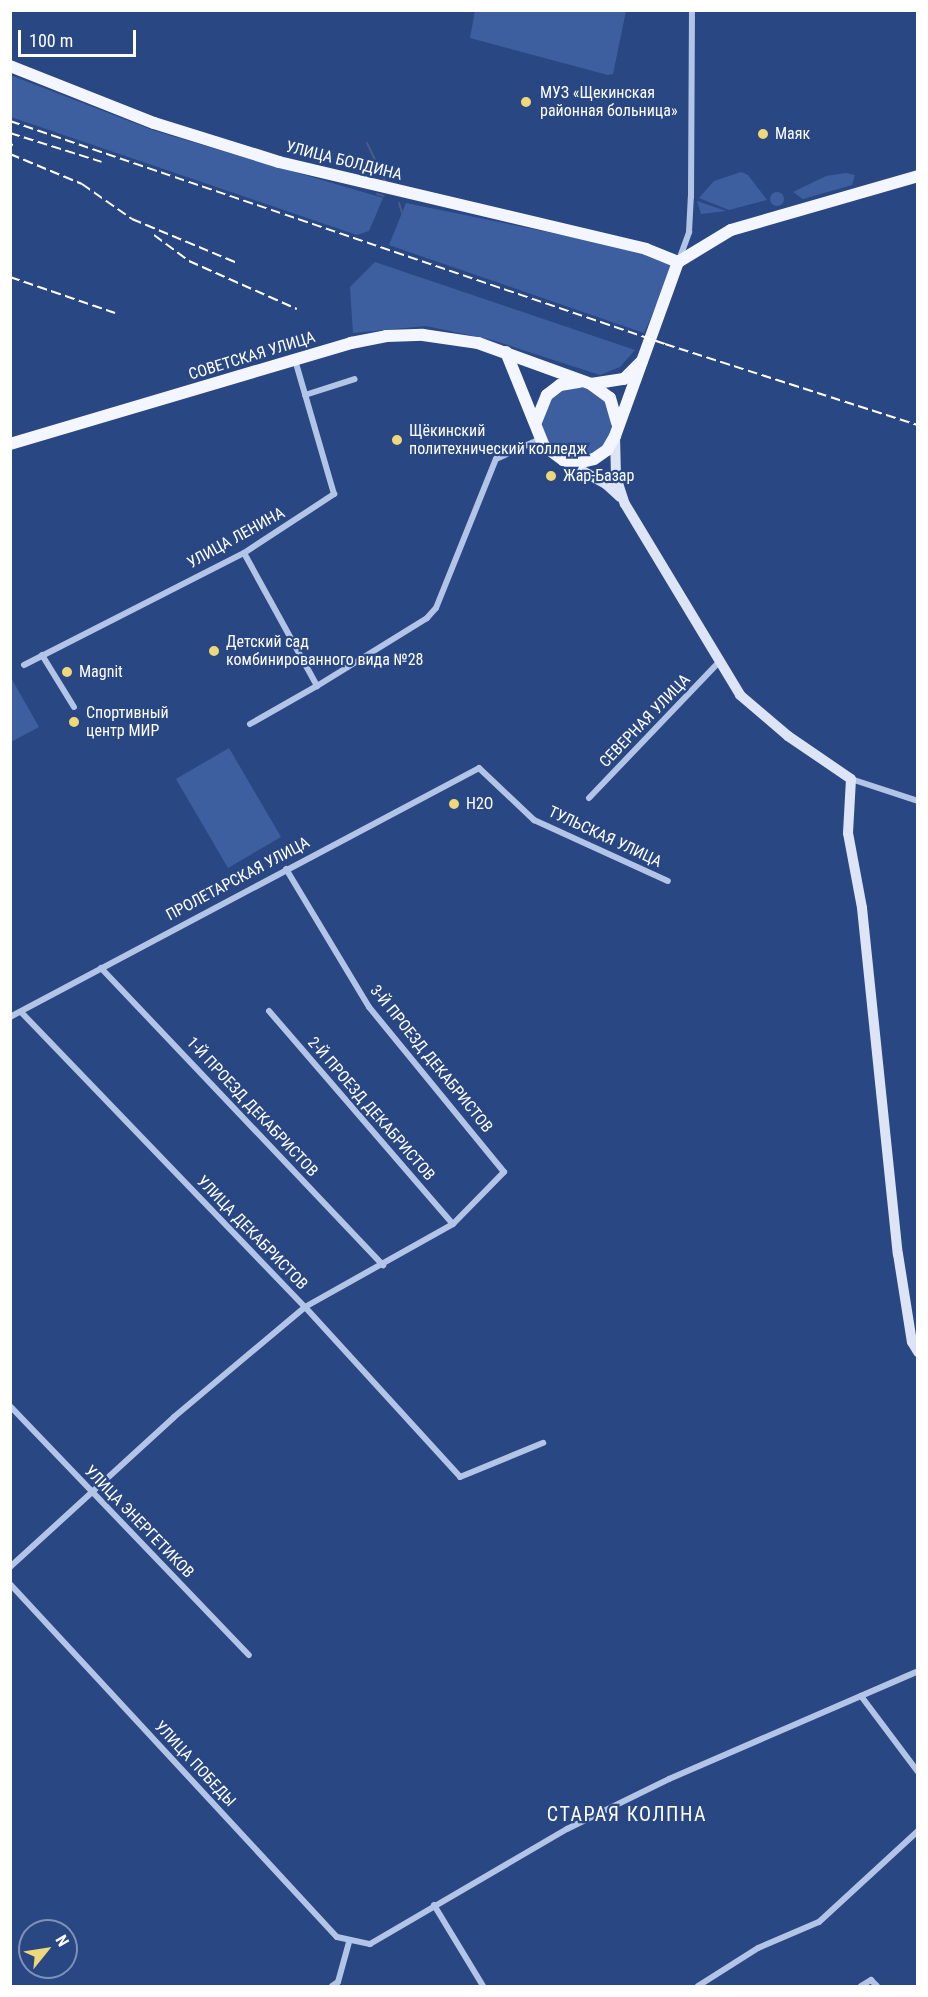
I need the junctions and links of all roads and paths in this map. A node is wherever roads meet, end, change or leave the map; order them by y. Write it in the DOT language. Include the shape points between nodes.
graph roads {
  1 [pos="692,10"];
  2 [pos="10,66"];
  3 [pos="918,176"];
  4 [pos="678,262"];
  5 [pos="506,352"];
  6 [pos="295,360"];
  7 [pos="642,361"];
  8 [pos="355,379"];
  9 [pos="587,383"];
  10 [pos="305,396"];
  11 [pos="616,433"];
  12 [pos="539,435"];
  13 [pos="10,444"];
  14 [pos="563,460"];
  15 [pos="625,504"];
  16 [pos="244,553"];
  17 [pos="42,655"];
  18 [pos="719,662"];
  19 [pos="24,665"];
  20 [pos="317,686"];
  21 [pos="74,707"];
  22 [pos="250,724"];
  23 [pos="479,768"];
  24 [pos="851,779"];
  25 [pos="590,798"];
  26 [pos="918,801"];
  27 [pos="286,869"];
  28 [pos="668,881"];
  29 [pos="101,968"];
  30 [pos="268,1011"];
  31 [pos="21,1012"];
  32 [pos="10,1017"];
  33 [pos="453,1224"];
  34 [pos="383,1265"];
  35 [pos="305,1307"];
  36 [pos="918,1352"];
  37 [pos="10,1407"];
  38 [pos="543,1443"];
  39 [pos="92,1493"];
  40 [pos="10,1567"];
  41 [pos="10,1584"];
  42 [pos="249,1655"];
  43 [pos="918,1671"];
  44 [pos="861,1696"];
  45 [pos="918,1772"];
  46 [pos="918,1831"];
  47 [pos="434,1905"];
  48 [pos="349,1942"];
  49 [pos="332,1986"];
  50 [pos="483,1986"];
  51 [pos="698,1986"];
  52 [pos="861,1986"];
  53 [pos="877,1986"];
  1 -- 4 [label="street" via="689,232"];
  2 -- 4 [label="main road, УЛИЦА БОЛДИНА" via="154,123 279,162 646,249"];
  3 -- 4 [label="main road" via="730,230"];
  4 -- 7 [label="main road"];
  5 -- 6 [label="main road, СОВЕТСКАЯ УЛИЦА" via="448,337 386,336"];
  5 -- 9 [label="main road, СОВЕТСКАЯ УЛИЦА"];
  5 -- 12 [label="main road"];
  6 -- 10 [label="street, УЛИЦА ЛЕНИНА"];
  6 -- 13 [label="main road, СОВЕТСКАЯ УЛИЦА"];
  7 -- 9 [label="main road" via="624,379"];
  7 -- 11 [label="main road"];
  8 -- 10 [label="street"];
  9 -- 11 [label="main road" via="610,398 616,413"];
  9 -- 12 [label="main road" via="567,383 547,395 539,408"];
  10 -- 16 [label="street, УЛИЦА ЛЕНИНА" via="334,494"];
  11 -- 14 [label="main road" via="607,450 594,459 578,463"];
  11 -- 15 [label="street" via="616,477"];
  12 -- 14 [label="main road" via="549,452"];
  12 -- 20 [label="street" via="496,459 436,608"];
  14 -- 15 [label="street" via="606,484"];
  15 -- 18 [label="street"];
  16 -- 17 [label="street, УЛИЦА ЛЕНИНА"];
  16 -- 20 [label="street"];
  17 -- 19 [label="street, УЛИЦА ЛЕНИНА"];
  17 -- 21 [label="street"];
  18 -- 24 [label="street" via="740,695 788,736"];
  18 -- 25 [label="street, СЕВЕРНАЯ УЛИЦА"];
  20 -- 22 [label="street"];
  23 -- 27 [label="street, ПРОЛЕТАРСКАЯ УЛИЦА"];
  23 -- 28 [label="street, ТУЛЬСКАЯ УЛИЦА" via="534,820"];
  24 -- 26 [label="street"];
  24 -- 36 [label="street" via="848,833 862,908 898,1254 912,1342"];
  27 -- 29 [label="street, ПРОЛЕТАРСКАЯ УЛИЦА"];
  27 -- 33 [label="street, 3-Й ПРОЕЗД ДЕКАБРИСТОВ" via="369,1007 504,1172"];
  29 -- 31 [label="street, ПРОЛЕТАРСКАЯ УЛИЦА"];
  29 -- 34 [label="street, 1-Й ПРОЕЗД ДЕКАБРИСТОВ"];
  30 -- 33 [label="street, 2-Й ПРОЕЗД ДЕКАБРИСТОВ"];
  31 -- 32 [label="street, ПРОЛЕТАРСКАЯ УЛИЦА"];
  31 -- 35 [label="street, УЛИЦА ДЕКАБРИСТОВ"];
  33 -- 34 [label="street"];
  34 -- 35 [label="street"];
  35 -- 38 [label="street, УЛИЦА ДЕКАБРИСТОВ" via="459,1477"];
  35 -- 39 [label="street"];
  37 -- 39 [label="street, УЛИЦА ЭНЕРГЕТИКОВ"];
  39 -- 40 [label="street"];
  39 -- 42 [label="street, УЛИЦА ЭНЕРГЕТИКОВ"];
  41 -- 48 [label="street, УЛИЦА ПОБЕДЫ" via="337,1938"];
  43 -- 44 [label="street"];
  44 -- 45 [label="street"];
  44 -- 47 [label="street" via="669,1779 567,1829"];
  46 -- 51 [label="street" via="819,1922 758,1948"];
  47 -- 48 [label="street, УЛИЦА ПОБЕДЫ" via="370,1944"];
  47 -- 50 [label="street"];
  48 -- 49 [label="street" via="338,1982"];
  52 -- 53 [label="street" via="871,1980"];
}
